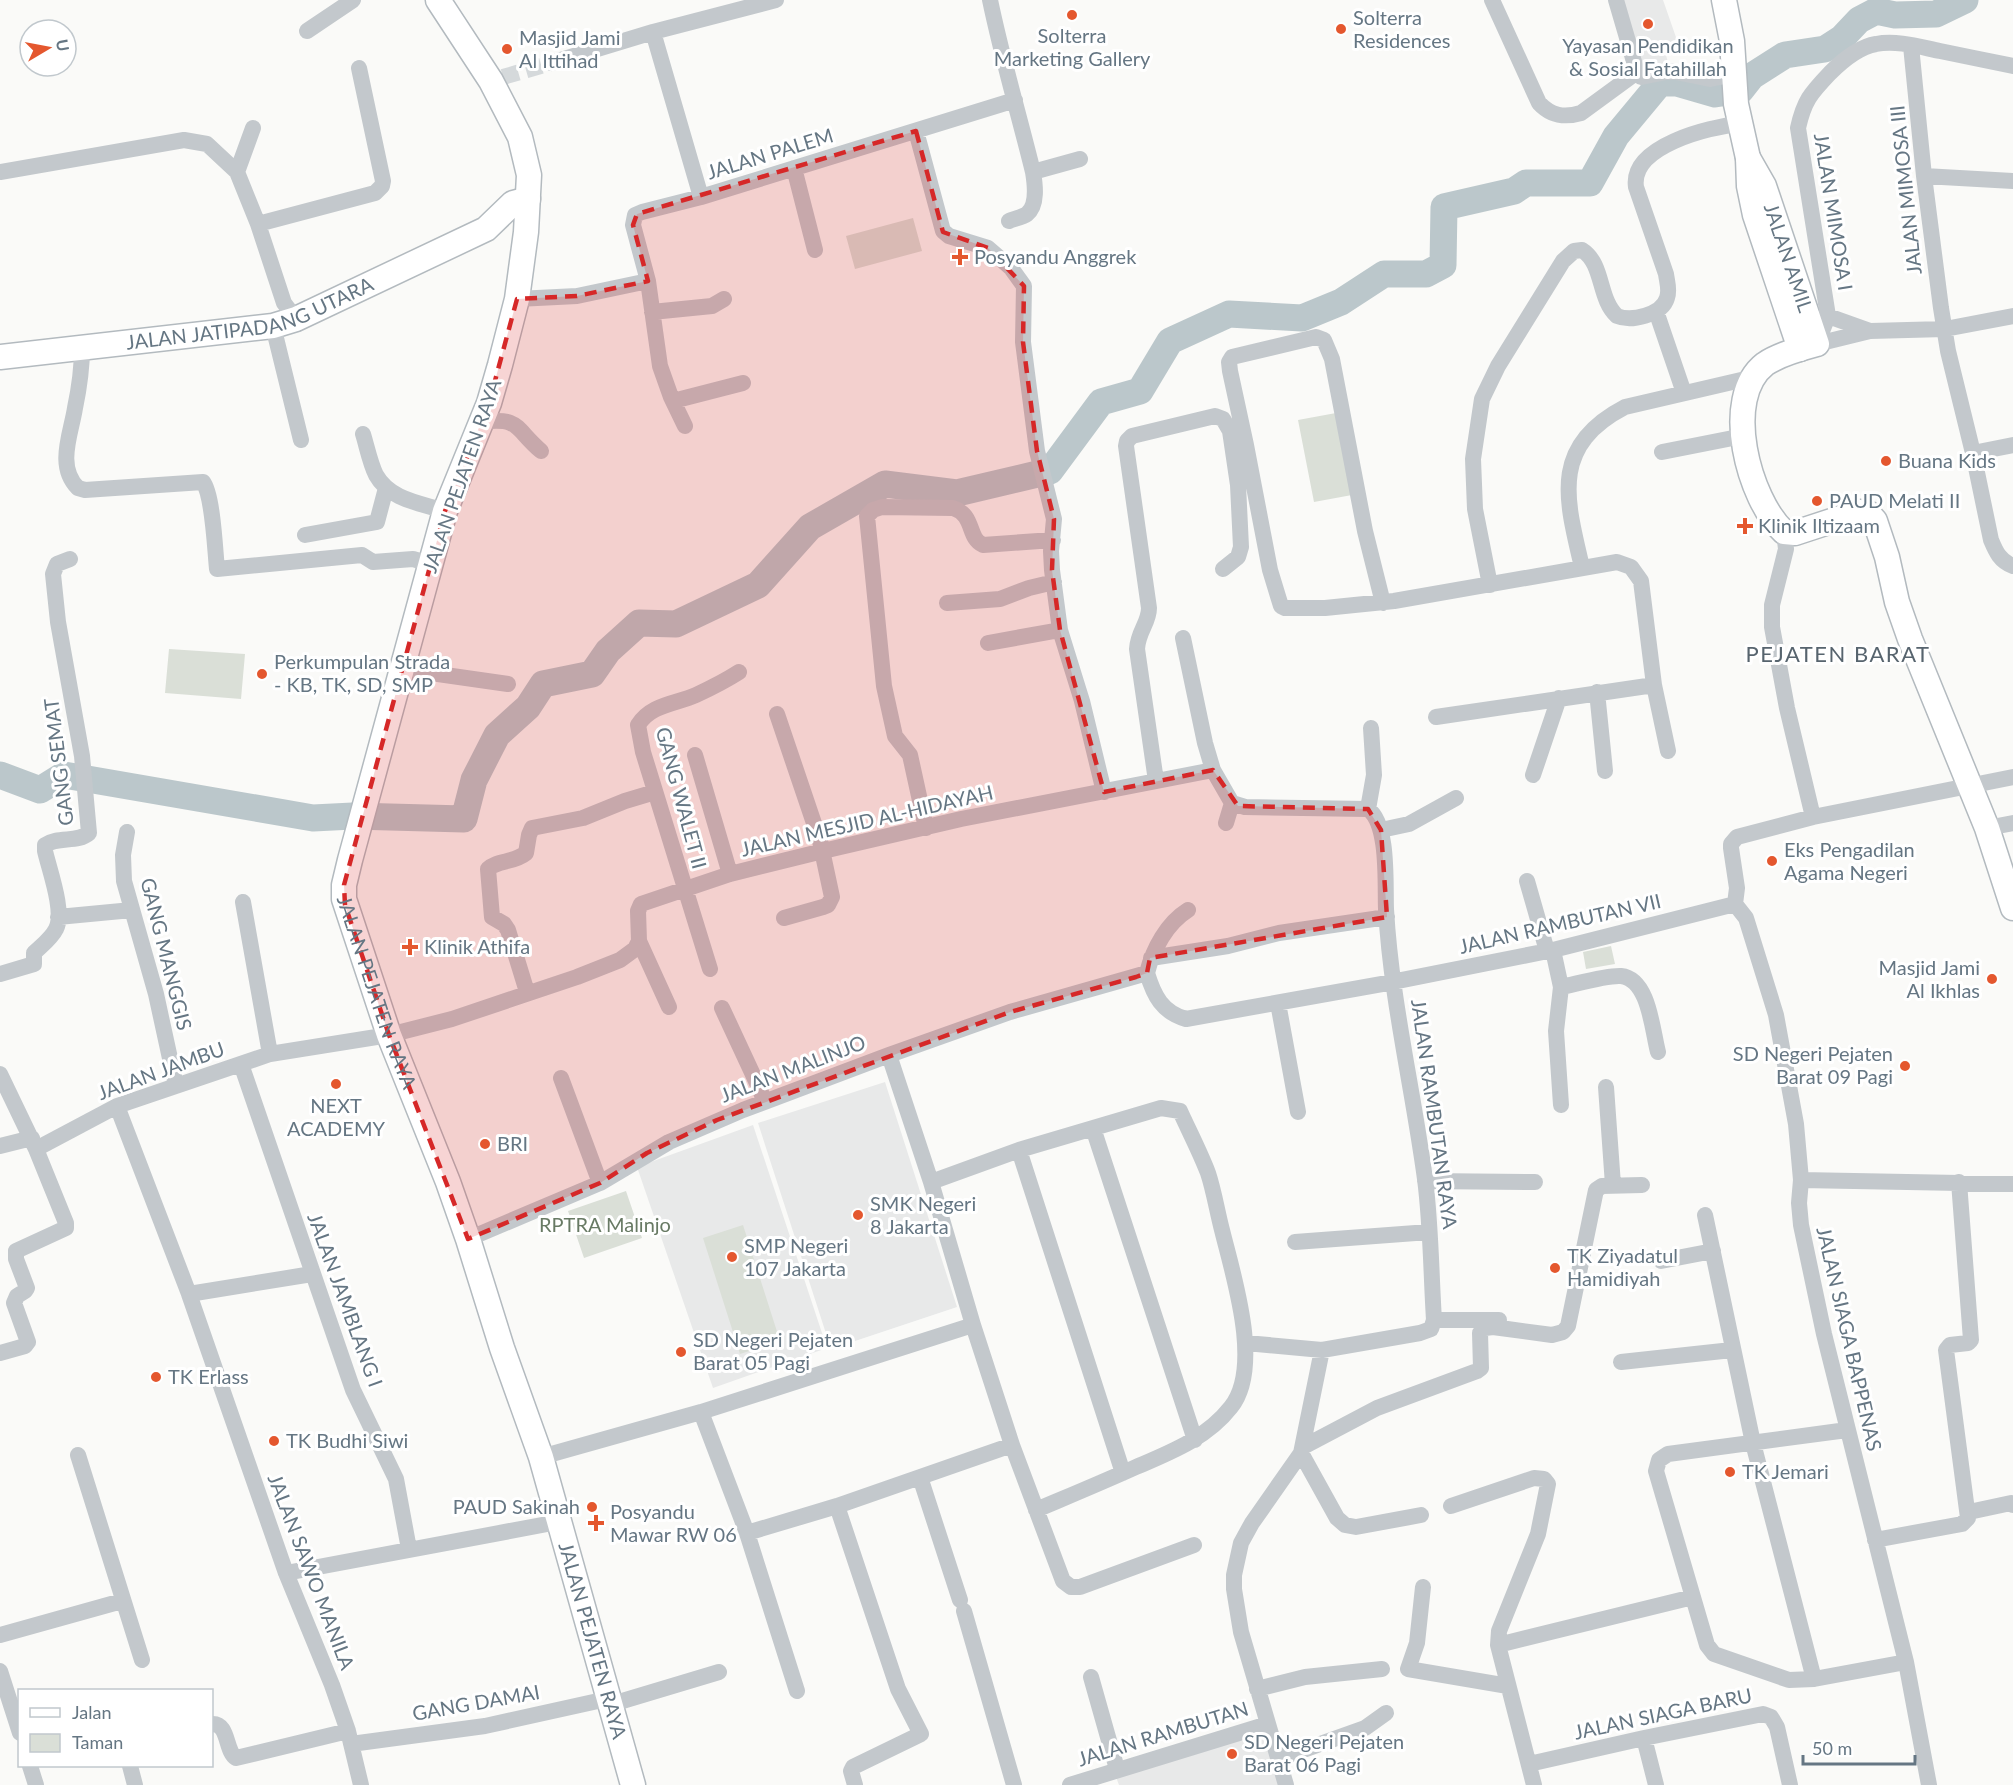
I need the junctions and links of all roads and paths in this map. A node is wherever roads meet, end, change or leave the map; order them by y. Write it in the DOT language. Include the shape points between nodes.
graph roads {
  1 [pos="353,0"];
  2 [pos="438,0"];
  3 [pos="776,0"];
  4 [pos="990,0"];
  5 [pos="1492,0"];
  6 [pos="1616,0"];
  7 [pos="1724,0"];
  8 [pos="307,31"];
  9 [pos="653,32"];
  10 [pos="1911,46"];
  11 [pos="551,63"];
  12 [pos="2013,66"];
  13 [pos="359,68"];
  14 [pos="1637,72"];
  15 [pos="1736,96"];
  16 [pos="1015,100"];
  17 [pos="253,128"];
  18 [pos="916,131"];
  19 [pos="1080,159"];
  20 [pos="794,168"];
  21 [pos="0,172"];
  22 [pos="237,172"];
  23 [pos="1033,172"];
  24 [pos="1924,176"];
  25 [pos="2013,182"];
  26 [pos="701,197"];
  27 [pos="528,199"];
  28 [pos="1008,221"];
  29 [pos="258,224"];
  30 [pos="486,229"];
  31 [pos="526,232"];
  32 [pos="815,250"];
  33 [pos="648,281"];
  34 [pos="517,299"];
  35 [pos="724,299"];
  36 [pos="1656,311"];
  37 [pos="652,312"];
  38 [pos="2013,316"];
  39 [pos="296,319"];
  40 [pos="273,326"];
  41 [pos="1945,330"];
  42 [pos="1870,331"];
  43 [pos="1809,332"];
  44 [pos="82,348"];
  45 [pos="0,357"];
  46 [pos="1754,377"];
  47 [pos="743,383"];
  48 [pos="1684,393"];
  49 [pos="672,401"];
  50 [pos="481,422"];
  51 [pos="685,426"];
  52 [pos="363,434"];
  53 [pos="1743,436"];
  54 [pos="301,440"];
  55 [pos="2013,445"];
  56 [pos="541,451"];
  57 [pos="1662,452"];
  58 [pos="1973,453"];
  59 [pos="386,488"];
  60 [pos="445,511"];
  61 [pos="1784,532"];
  62 [pos="305,535"];
  63 [pos="1053,540"];
  64 [pos="70,559"];
  65 [pos="430,564"];
  66 [pos="2013,566"];
  67 [pos="1582,567"];
  68 [pos="1223,569"];
  69 [pos="1054,582"];
  70 [pos="1490,585"];
  71 [pos="947,603"];
  72 [pos="1383,603"];
  73 [pos="1060,630"];
  74 [pos="1183,638"];
  75 [pos="988,643"];
  76 [pos="402,666"];
  77 [pos="739,672"];
  78 [pos="508,684"];
  79 [pos="1654,685"];
  80 [pos="1597,692"];
  81 [pos="1559,698"];
  82 [pos="777,714"];
  83 [pos="1436,717"];
  84 [pos="1371,729"];
  85 [pos="1668,752"];
  86 [pos="695,755"];
  87 [pos="1213,770"];
  88 [pos="1605,771"];
  89 [pos="1533,775"];
  90 [pos="2013,777"];
  91 [pos="1156,781"];
  92 [pos="1969,786"];
  93 [pos="655,792"];
  94 [pos="1104,792"];
  95 [pos="1456,798"];
  96 [pos="1232,803"];
  97 [pos="1368,809"];
  98 [pos="1813,816"];
  99 [pos="1226,823"];
  100 [pos="2013,823"];
  101 [pos="926,828"];
  102 [pos="1987,828"];
  103 [pos="1381,830"];
  104 [pos="127,832"];
  105 [pos="823,851"];
  106 [pos="730,874"];
  107 [pos="1527,881"];
  108 [pos="684,889"];
  109 [pos="243,902"];
  110 [pos="1735,904"];
  111 [pos="2013,908"];
  112 [pos="132,910"];
  113 [pos="1188,910"];
  114 [pos="58,917"];
  115 [pos="1387,917"];
  116 [pos="784,918"];
  117 [pos="639,941"];
  118 [pos="1550,951"];
  119 [pos="1149,965"];
  120 [pos="710,969"];
  121 [pos="0,974"];
  122 [pos="1394,982"];
  123 [pos="1561,987"];
  124 [pos="527,992"];
  125 [pos="1278,1003"];
  126 [pos="669,1007"];
  127 [pos="722,1008"];
  128 [pos="389,1035"];
  129 [pos="1658,1052"];
  130 [pos="270,1054"];
  131 [pos="889,1054"];
  132 [pos="241,1064"];
  133 [pos="0,1074"];
  134 [pos="561,1078"];
  135 [pos="176,1086"];
  136 [pos="1606,1088"];
  137 [pos="764,1102"];
  138 [pos="1561,1105"];
  139 [pos="117,1106"];
  140 [pos="1298,1112"];
  141 [pos="1094,1128"];
  142 [pos="34,1143"];
  143 [pos="0,1146"];
  144 [pos="1019,1150"];
  145 [pos="1801,1180"];
  146 [pos="1425,1181"];
  147 [pos="930,1182"];
  148 [pos="1535,1182"];
  149 [pos="1959,1182"];
  150 [pos="600,1183"];
  151 [pos="2013,1184"];
  152 [pos="1613,1185"];
  153 [pos="1642,1185"];
  154 [pos="1705,1215"];
  155 [pos="1429,1232"];
  156 [pos="468,1239"];
  157 [pos="1295,1242"];
  158 [pos="1713,1251"];
  159 [pos="1661,1261"];
  160 [pos="312,1274"];
  161 [pos="189,1294"];
  162 [pos="1434,1320"];
  163 [pos="1513,1320"];
  164 [pos="973,1325"];
  165 [pos="1246,1343"];
  166 [pos="1322,1350"];
  167 [pos="1732,1350"];
  168 [pos="0,1353"];
  169 [pos="1621,1362"];
  170 [pos="701,1412"];
  171 [pos="1847,1430"];
  172 [pos="1195,1440"];
  173 [pos="1753,1443"];
  174 [pos="1012,1445"];
  175 [pos="1302,1450"];
  176 [pos="78,1455"];
  177 [pos="541,1457"];
  178 [pos="1123,1473"];
  179 [pos="920,1477"];
  180 [pos="2013,1504"];
  181 [pos="837,1506"];
  182 [pos="1451,1506"];
  183 [pos="1036,1510"];
  184 [pos="1969,1512"];
  185 [pos="1421,1515"];
  186 [pos="558,1522"];
  187 [pos="747,1533"];
  188 [pos="1875,1540"];
  189 [pos="1194,1545"];
  190 [pos="408,1549"];
  191 [pos="286,1574"];
  192 [pos="1423,1587"];
  193 [pos="1693,1597"];
  194 [pos="122,1601"];
  195 [pos="0,1635"];
  196 [pos="1498,1645"];
  197 [pos="142,1660"];
  198 [pos="1906,1662"];
  199 [pos="1382,1669"];
  200 [pos="0,1671"];
  201 [pos="719,1672"];
  202 [pos="1091,1677"];
  203 [pos="1814,1679"];
  204 [pos="1508,1686"];
  205 [pos="1257,1689"];
  206 [pos="796,1691"];
  207 [pos="608,1702"];
  208 [pos="6,1711"];
  209 [pos="1386,1713"];
  210 [pos="1362,1720"];
  211 [pos="1268,1724"];
  212 [pos="213,1725"];
  213 [pos="18,1730"];
  214 [pos="350,1737"];
  215 [pos="1644,1738"];
  216 [pos="1277,1754"];
  217 [pos="1529,1764"];
  218 [pos="30,1767"];
  219 [pos="130,1767"];
  220 [pos="1111,1776"];
  221 [pos="36,1785"];
  222 [pos="135,1785"];
  223 [pos="361,1785"];
  224 [pos="633,1785"];
  225 [pos="855,1785"];
  226 [pos="1014,1785"];
  227 [pos="1070,1785"];
  228 [pos="1286,1785"];
  229 [pos="1534,1785"];
  230 [pos="1656,1785"];
  231 [pos="1790,1785"];
  232 [pos="1929,1785"];
  1 -- 8 [label="street"];
  2 -- 27 [label="street, JALAN PEJATEN RAYA" via="497,79 520,137 529,174"];
  3 -- 9 [label="street"];
  4 -- 16 [label="street"];
  5 -- 14 [label="street" via="1539,103 1552,114 1581,113"];
  6 -- 14 [label="street"];
  7 -- 15 [label="street, JALAN AMIL"];
  9 -- 11 [label="street"];
  9 -- 26 [label="street, JALAN PALEM"];
  10 -- 12 [label="street, JALAN MIMOSA I"];
  10 -- 24 [label="street, JALAN MIMOSA III"];
  10 -- 43 [label="street, JALAN MIMOSA I" via="1874,44 1854,53 1822,81 1803,106 1798,128"];
  13 -- 29 [label="street" via="382,186 375,193"];
  14 -- 15 [label="street" via="1642,78 1671,71 1710,79"];
  15 -- 36 [label="street" via="1706,129 1652,154 1635,175 1666,274 1668,297"];
  15 -- 43 [label="street, JALAN AMIL" via="1748,158 1764,186"];
  16 -- 18 [label="street, JALAN PALEM"];
  16 -- 23 [label="street"];
  17 -- 22 [label="street"];
  18 -- 20 [label="street, JALAN PALEM"];
  18 -- 63 [label="street" via="943,231 988,248 1024,286 1023,342 1037,451 1054,519"];
  19 -- 23 [label="street"];
  20 -- 26 [label="street, JALAN PALEM"];
  20 -- 32 [label="street"];
  21 -- 22 [label="street" via="184,140 207,144"];
  22 -- 29 [label="street"];
  23 -- 28 [label="street" via="1035,194 1031,207 1027,214"];
  24 -- 25 [label="street"];
  24 -- 41 [label="street, JALAN MIMOSA III"];
  26 -- 33 [label="street" via="642,212 633,218"];
  27 -- 30 [label="street, JALAN JATIPADANG UTARA" via="513,203"];
  27 -- 31 [label="street, JALAN PEJATEN RAYA"];
  29 -- 39 [label="street" via="284,303"];
  30 -- 31 [label="street, JALAN JATIPADANG UTARA"];
  30 -- 39 [label="street, JALAN JATIPADANG UTARA"];
  31 -- 34 [label="street, JALAN PEJATEN RAYA"];
  33 -- 34 [label="street" via="577,296"];
  33 -- 37 [label="street"];
  34 -- 50 [label="street, JALAN PEJATEN RAYA"];
  35 -- 37 [label="street" via="712,306"];
  36 -- 48 [label="street"];
  36 -- 70 [label="street" via="1631,319 1617,316 1609,307 1593,261 1582,250 1568,254 1537,300 1482,399 1477,426 1473,459 1475,509"];
  37 -- 49 [label="street" via="660,366"];
  38 -- 41 [label="street"];
  39 -- 40 [label="street, JALAN JATIPADANG UTARA"];
  40 -- 44 [label="street, JALAN JATIPADANG UTARA"];
  40 -- 54 [label="street"];
  41 -- 42 [label="street"];
  41 -- 58 [label="street, JALAN MIMOSA III"];
  42 -- 43 [label="street"];
  42 -- 43 [label="street"];
  43 -- 46 [label="street" via="1766,363"];
  44 -- 45 [label="street, JALAN JATIPADANG UTARA"];
  44 -- 65 [label="street" via="66,454 70,476 78,488 203,482 211,511 217,569 362,555 373,562 413,559"];
  46 -- 48 [label="street"];
  46 -- 53 [label="street" via="1745,397"];
  47 -- 49 [label="street"];
  48 -- 67 [label="street" via="1625,407 1610,415 1578,451 1568,479 1568,507"];
  49 -- 51 [label="street"];
  50 -- 56 [label="street" via="512,423"];
  50 -- 60 [label="street, JALAN PEJATEN RAYA"];
  52 -- 59 [label="street" via="376,474"];
  53 -- 57 [label="street"];
  53 -- 61 [label="street" via="1751,473 1769,513"];
  55 -- 58 [label="street"];
  58 -- 66 [label="street, JALAN MIMOSA III" via="1991,540 2003,561"];
  59 -- 60 [label="street" via="400,497"];
  59 -- 62 [label="street" via="378,522"];
  60 -- 65 [label="street, JALAN PEJATEN RAYA"];
  61 -- 92 [label="street" via="1795,533 1859,512 1872,517 1910,639"];
  61 -- 98 [label="street" via="1786,549 1772,605 1772,627"];
  63 -- 69 [label="street"];
  63 -- 101 [label="street" via="983,545 976,541 963,512 953,508 882,507 867,516 884,686 895,736 910,755"];
  64 -- 114 [label="street, GANG SEMAT" via="55,565 53,579 82,756 88,835 51,841 45,846"];
  65 -- 76 [label="street, JALAN PEJATEN RAYA"];
  67 -- 70 [label="street"];
  67 -- 79 [label="street" via="1617,562 1636,572 1641,581"];
  68 -- 91 [label="street" via="1238,557 1241,547 1238,485 1226,423 1215,416 1132,436 1126,446 1149,608 1137,638 1137,649"];
  69 -- 71 [label="street" via="1000,599"];
  69 -- 73 [label="street"];
  70 -- 72 [label="street"];
  72 -- 72 [label="street" via="1315,608 1285,608 1279,604 1230,371 1232,357 1316,337 1324,340 1332,359"];
  73 -- 75 [label="street"];
  73 -- 94 [label="street"];
  74 -- 87 [label="street"];
  76 -- 78 [label="street"];
  76 -- 128 [label="street, JALAN PEJATEN RAYA" via="344,885 344,899"];
  77 -- 93 [label="street, GANG WALET II" via="642,718 639,736"];
  79 -- 80 [label="street"];
  79 -- 85 [label="street"];
  80 -- 81 [label="street"];
  80 -- 88 [label="street"];
  81 -- 83 [label="street"];
  81 -- 89 [label="street"];
  82 -- 105 [label="street"];
  84 -- 97 [label="street" via="1374,775"];
  86 -- 106 [label="street"];
  87 -- 91 [label="street, JALAN MESJID AL-HIDAYAH"];
  87 -- 96 [label="street"];
  90 -- 92 [label="street"];
  91 -- 94 [label="street, JALAN MESJID AL-HIDAYAH"];
  92 -- 98 [label="street"];
  92 -- 102 [label="street"];
  93 -- 108 [label="street, GANG WALET II"];
  93 -- 124 [label="street" via="583,818 532,828 526,853 518,860 488,869 492,917 508,930"];
  94 -- 101 [label="street, JALAN MESJID AL-HIDAYAH"];
  95 -- 103 [label="street" via="1409,824"];
  96 -- 97 [label="street" via="1245,807"];
  96 -- 99 [label="street"];
  97 -- 103 [label="street"];
  98 -- 110 [label="street" via="1733,841"];
  100 -- 102 [label="street"];
  101 -- 105 [label="street, JALAN MESJID AL-HIDAYAH"];
  102 -- 111 [label="street"];
  103 -- 115 [label="street, JALAN RAMBUTAN RAYA"];
  104 -- 112 [label="street, GANG MANGGIS" via="123,866"];
  105 -- 106 [label="street, JALAN MESJID AL-HIDAYAH"];
  105 -- 116 [label="street" via="831,901"];
  106 -- 108 [label="street, JALAN MESJID AL-HIDAYAH"];
  107 -- 118 [label="street"];
  108 -- 117 [label="street, JALAN MESJID AL-HIDAYAH" via="640,906"];
  108 -- 120 [label="street, GANG WALET II"];
  109 -- 130 [label="street"];
  110 -- 118 [label="street, JALAN RAMBUTAN VII"];
  110 -- 145 [label="street, JALAN SIAGA BAPPENAS" via="1746,918 1776,1015 1796,1124"];
  112 -- 114 [label="street"];
  112 -- 135 [label="street, GANG MANGGIS"];
  113 -- 119 [label="street" via="1169,927"];
  114 -- 121 [label="street" via="56,929 34,953 34,964"];
  115 -- 119 [label="street, JALAN MALINJO" via="1279,933"];
  115 -- 122 [label="street, JALAN RAMBUTAN RAYA"];
  117 -- 124 [label="street" via="620,960"];
  117 -- 126 [label="street"];
  118 -- 122 [label="street, JALAN RAMBUTAN VII"];
  118 -- 123 [label="street"];
  119 -- 125 [label="street, JALAN RAMBUTAN VII" via="1162,1005 1173,1015 1186,1019"];
  119 -- 131 [label="street, JALAN MALINJO"];
  122 -- 125 [label="street, JALAN RAMBUTAN VII"];
  122 -- 146 [label="street, JALAN RAMBUTAN RAYA"];
  123 -- 129 [label="street" via="1620,976 1636,982 1642,988"];
  123 -- 138 [label="street" via="1556,1031"];
  124 -- 128 [label="street"];
  125 -- 140 [label="street"];
  127 -- 137 [label="street"];
  128 -- 130 [label="street, JALAN JAMBU"];
  128 -- 156 [label="street, JALAN PEJATEN RAYA"];
  130 -- 132 [label="street, JALAN JAMBU"];
  131 -- 137 [label="street, JALAN MALINJO"];
  131 -- 147 [label="street"];
  132 -- 135 [label="street, JALAN JAMBU"];
  132 -- 160 [label="street, JALAN JAMBLANG I"];
  133 -- 142 [label="street"];
  134 -- 150 [label="street"];
  135 -- 139 [label="street, JALAN JAMBU"];
  136 -- 152 [label="street"];
  137 -- 150 [label="street, JALAN MALINJO" via="669,1142"];
  139 -- 142 [label="street, JALAN JAMBU"];
  139 -- 161 [label="street, JALAN SAWO MANILA"];
  141 -- 144 [label="street"];
  141 -- 165 [label="street" via="1161,1108 1180,1111 1208,1173 1237,1286"];
  141 -- 172 [label="street"];
  142 -- 143 [label="street, JALAN JAMBU"];
  142 -- 168 [label="street" via="66,1228 16,1251 27,1288 14,1303 28,1343"];
  144 -- 147 [label="street"];
  144 -- 178 [label="street"];
  145 -- 149 [label="street"];
  145 -- 171 [label="street, JALAN SIAGA BAPPENAS" via="1801,1225"];
  146 -- 148 [label="street"];
  146 -- 155 [label="street, JALAN RAMBUTAN RAYA"];
  147 -- 164 [label="street"];
  149 -- 151 [label="street"];
  149 -- 184 [label="street" via="1971,1340 1950,1345 1946,1350"];
  150 -- 156 [label="street, JALAN MALINJO"];
  152 -- 153 [label="street"];
  152 -- 175 [label="street" via="1596,1190 1568,1326 1563,1332 1552,1335 1485,1328 1480,1333 1481,1368 1477,1371 1377,1408"];
  154 -- 158 [label="street"];
  155 -- 157 [label="street"];
  155 -- 162 [label="street, JALAN RAMBUTAN RAYA"];
  156 -- 177 [label="street, JALAN PEJATEN RAYA"];
  158 -- 159 [label="street"];
  158 -- 167 [label="street"];
  160 -- 161 [label="street"];
  160 -- 190 [label="street, JALAN JAMBLANG I" via="353,1390 396,1479"];
  161 -- 191 [label="street, JALAN SAWO MANILA"];
  162 -- 163 [label="street"];
  162 -- 166 [label="street" via="1431,1329 1420,1333"];
  164 -- 170 [label="street"];
  164 -- 174 [label="street"];
  165 -- 166 [label="street"];
  165 -- 172 [label="street" via="1238,1397"];
  166 -- 175 [label="street"];
  167 -- 169 [label="street"];
  167 -- 173 [label="street"];
  170 -- 177 [label="street"];
  170 -- 187 [label="street"];
  171 -- 173 [label="street"];
  171 -- 188 [label="street, JALAN SIAGA BAPPENAS"];
  172 -- 178 [label="street"];
  173 -- 193 [label="street" via="1668,1454 1657,1463 1656,1471"];
  173 -- 203 [label="street"];
  174 -- 179 [label="street"];
  174 -- 183 [label="street"];
  175 -- 185 [label="street" via="1337,1518 1345,1526 1362,1527"];
  175 -- 205 [label="street" via="1252,1523 1237,1558 1237,1610"];
  176 -- 194 [label="street"];
  177 -- 186 [label="street, JALAN PEJATEN RAYA"];
  178 -- 183 [label="street"];
  179 -- 181 [label="street"];
  179 -- 226 [label="street"];
  180 -- 184 [label="street"];
  181 -- 187 [label="street"];
  181 -- 225 [label="street" via="898,1689 921,1734 853,1767"];
  182 -- 196 [label="street" via="1534,1478 1544,1479 1548,1484 1538,1534 1499,1631"];
  183 -- 189 [label="street" via="1060,1577 1071,1587"];
  184 -- 188 [label="street" via="1962,1524"];
  186 -- 190 [label="street"];
  186 -- 207 [label="street, JALAN PEJATEN RAYA"];
  187 -- 206 [label="street"];
  188 -- 198 [label="street, JALAN SIAGA BAPPENAS"];
  190 -- 191 [label="street"];
  191 -- 214 [label="street, JALAN SAWO MANILA"];
  192 -- 204 [label="street" via="1417,1642 1408,1669"];
  193 -- 196 [label="street"];
  193 -- 203 [label="street" via="1707,1646 1714,1654 1780,1678"];
  194 -- 195 [label="street"];
  194 -- 197 [label="street"];
  196 -- 204 [label="street"];
  198 -- 203 [label="street"];
  198 -- 232 [label="street, JALAN SIAGA BAPPENAS"];
  199 -- 205 [label="street" via="1305,1677"];
  200 -- 208 [label="street"];
  201 -- 207 [label="street, GANG DAMAI"];
  202 -- 220 [label="street"];
  204 -- 217 [label="street"];
  205 -- 211 [label="street"];
  207 -- 214 [label="street, GANG DAMAI" via="485,1725"];
  207 -- 224 [label="street, JALAN PEJATEN RAYA"];
  208 -- 213 [label="street"];
  209 -- 216 [label="street" via="1365,1728"];
  210 -- 216 [label="street"];
  211 -- 216 [label="street"];
  211 -- 220 [label="street, JALAN RAMBUTAN"];
  212 -- 214 [label="street, GANG DAMAI" via="221,1727 236,1758"];
  214 -- 223 [label="street, JALAN SAWO MANILA"];
  215 -- 217 [label="street, JALAN SIAGA BARU"];
  215 -- 230 [label="street"];
  215 -- 231 [label="street, JALAN SIAGA BARU" via="1767,1714 1777,1727"];
  216 -- 228 [label="street"];
  217 -- 229 [label="street"];
  218 -- 221 [label="street"];
  219 -- 222 [label="street"];
  220 -- 227 [label="street, JALAN RAMBUTAN"];
}
